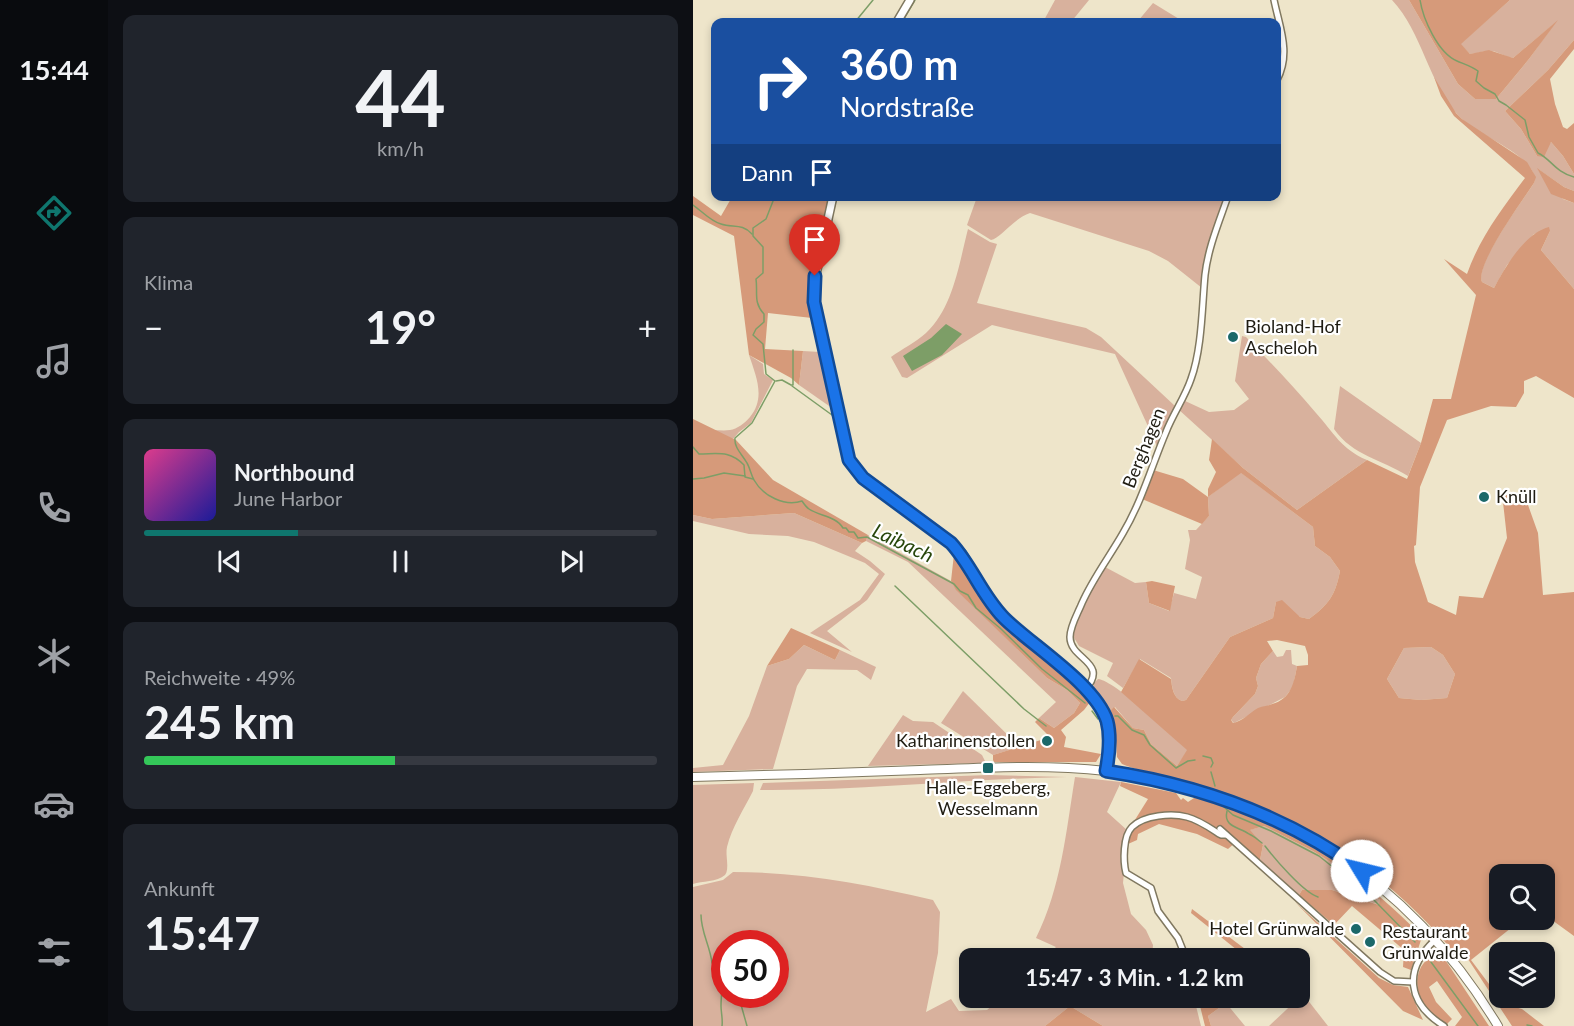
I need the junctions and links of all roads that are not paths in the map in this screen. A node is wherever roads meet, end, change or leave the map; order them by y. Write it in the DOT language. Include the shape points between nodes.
graph roads {
  1 [pos="910,0"];
  2 [pos="1275,0"];
  3 [pos="899,18"];
  4 [pos="1279,18"];
  5 [pos="1281,31"];
  6 [pos="1281,71"];
  7 [pos="832,201"];
  8 [pos="1226,201"];
  9 [pos="1085,690"];
  10 [pos="1106,771"];
  11 [pos="693,777"];
  12 [pos="1220,829"];
  13 [pos="1226,835"];
  14 [pos="1435,940"];
  15 [pos="1182,948"];
  16 [pos="1413,982"];
  17 [pos="1444,1026"];
  18 [pos="1498,1026"];
  1 -- 3 [label="street"];
  2 -- 4 [label="street"];
  5 -- 6 [label="street" via="1285,51"];
  7 -- 9 [label="street" via="813,288 849,460 863,478 951,543 1003,617"];
  8 -- 9 [label="street, Berghagen" via="1206,273 1190,382 1140,498 1086,592 1073,624 1072,645 1094,673"];
  9 -- 10 [label="street" via="1107,722"];
  10 -- 11 [label="main road" via="989,768"];
  10 -- 14 [label="main road" via="1184,785 1237,802 1299,831 1362,871"];
  12 -- 13 [label="street"];
  13 -- 15 [label="street" via="1178,815 1150,818 1135,825 1129,833 1126,873 1151,888 1158,911"];
  13 -- 16 [label="street" via="1380,972 1394,981"];
  14 -- 16 [label="street" via="1420,959"];
  14 -- 18 [label="main road"];
  16 -- 17 [label="street" via="1422,1009"];
}
